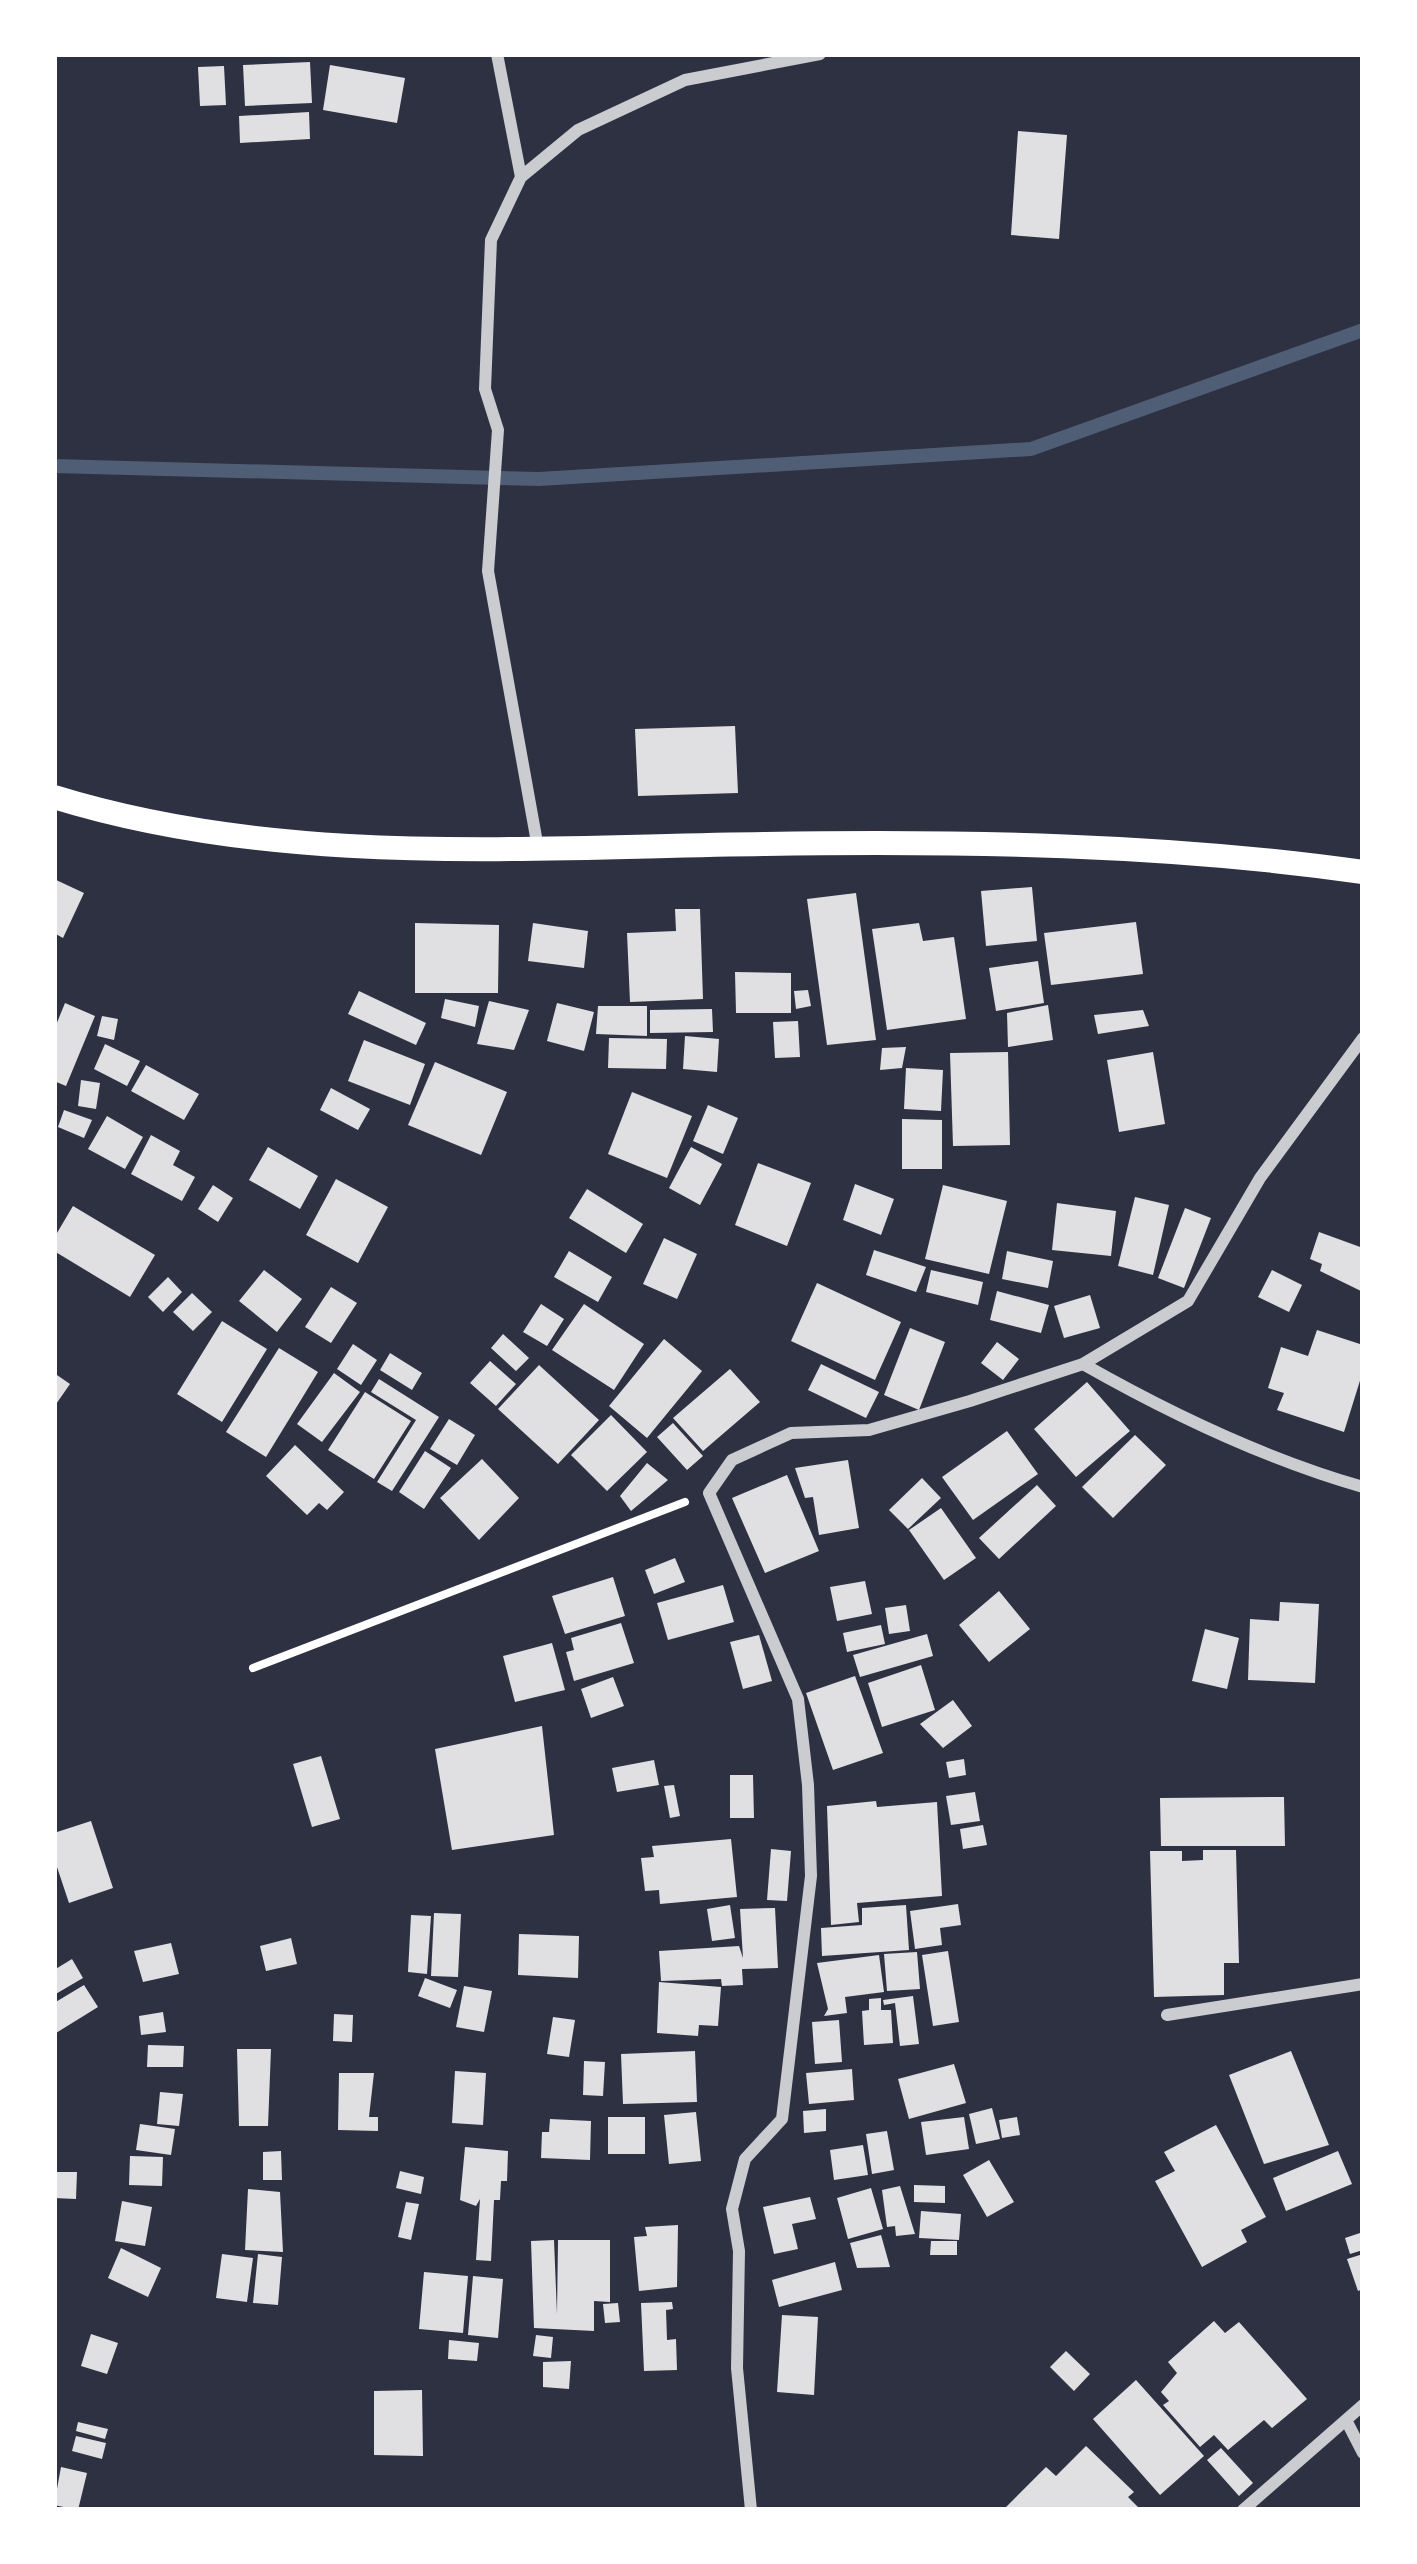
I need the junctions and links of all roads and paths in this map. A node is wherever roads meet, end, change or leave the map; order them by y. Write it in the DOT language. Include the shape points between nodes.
graph roads {
  1 [pos="497,54"];
  2 [pos="820,54"];
  3 [pos="521,178"];
  4 [pos="54,797"];
  5 [pos="538,849"];
  6 [pos="1363,872"];
  7 [pos="1363,1039"];
  8 [pos="1084,1364"];
  9 [pos="1363,1487"];
  10 [pos="709,1492"];
  11 [pos="253,1668"];
  12 [pos="1363,1984"];
  13 [pos="1167,2015"];
  14 [pos="1363,2405"];
  15 [pos="1346,2420"];
  16 [pos="1363,2453"];
  17 [pos="751,2510"];
  18 [pos="1243,2510"];
  1 -- 3 [label="street"];
  2 -- 3 [label="street" via="685,80 578,130"];
  3 -- 5 [label="street" via="491,240 484,389 498,430 488,571"];
  4 -- 5 [label="main road" via="113,815 296,845"];
  5 -- 6 [label="main road" via="998,845"];
  7 -- 8 [label="street" via="1259,1178 1188,1301"];
  8 -- 9 [label="street" via="1148,1401"];
  8 -- 10 [label="street" via="869,1430 791,1433 731,1460"];
  10 -- 11 [label="path"];
  10 -- 17 [label="street" via="798,1699 812,1876 782,2119 745,2159 732,2209"];
  12 -- 13 [label="street"];
  14 -- 15 [label="street"];
  15 -- 16 [label="street"];
  15 -- 18 [label="street"];
}
